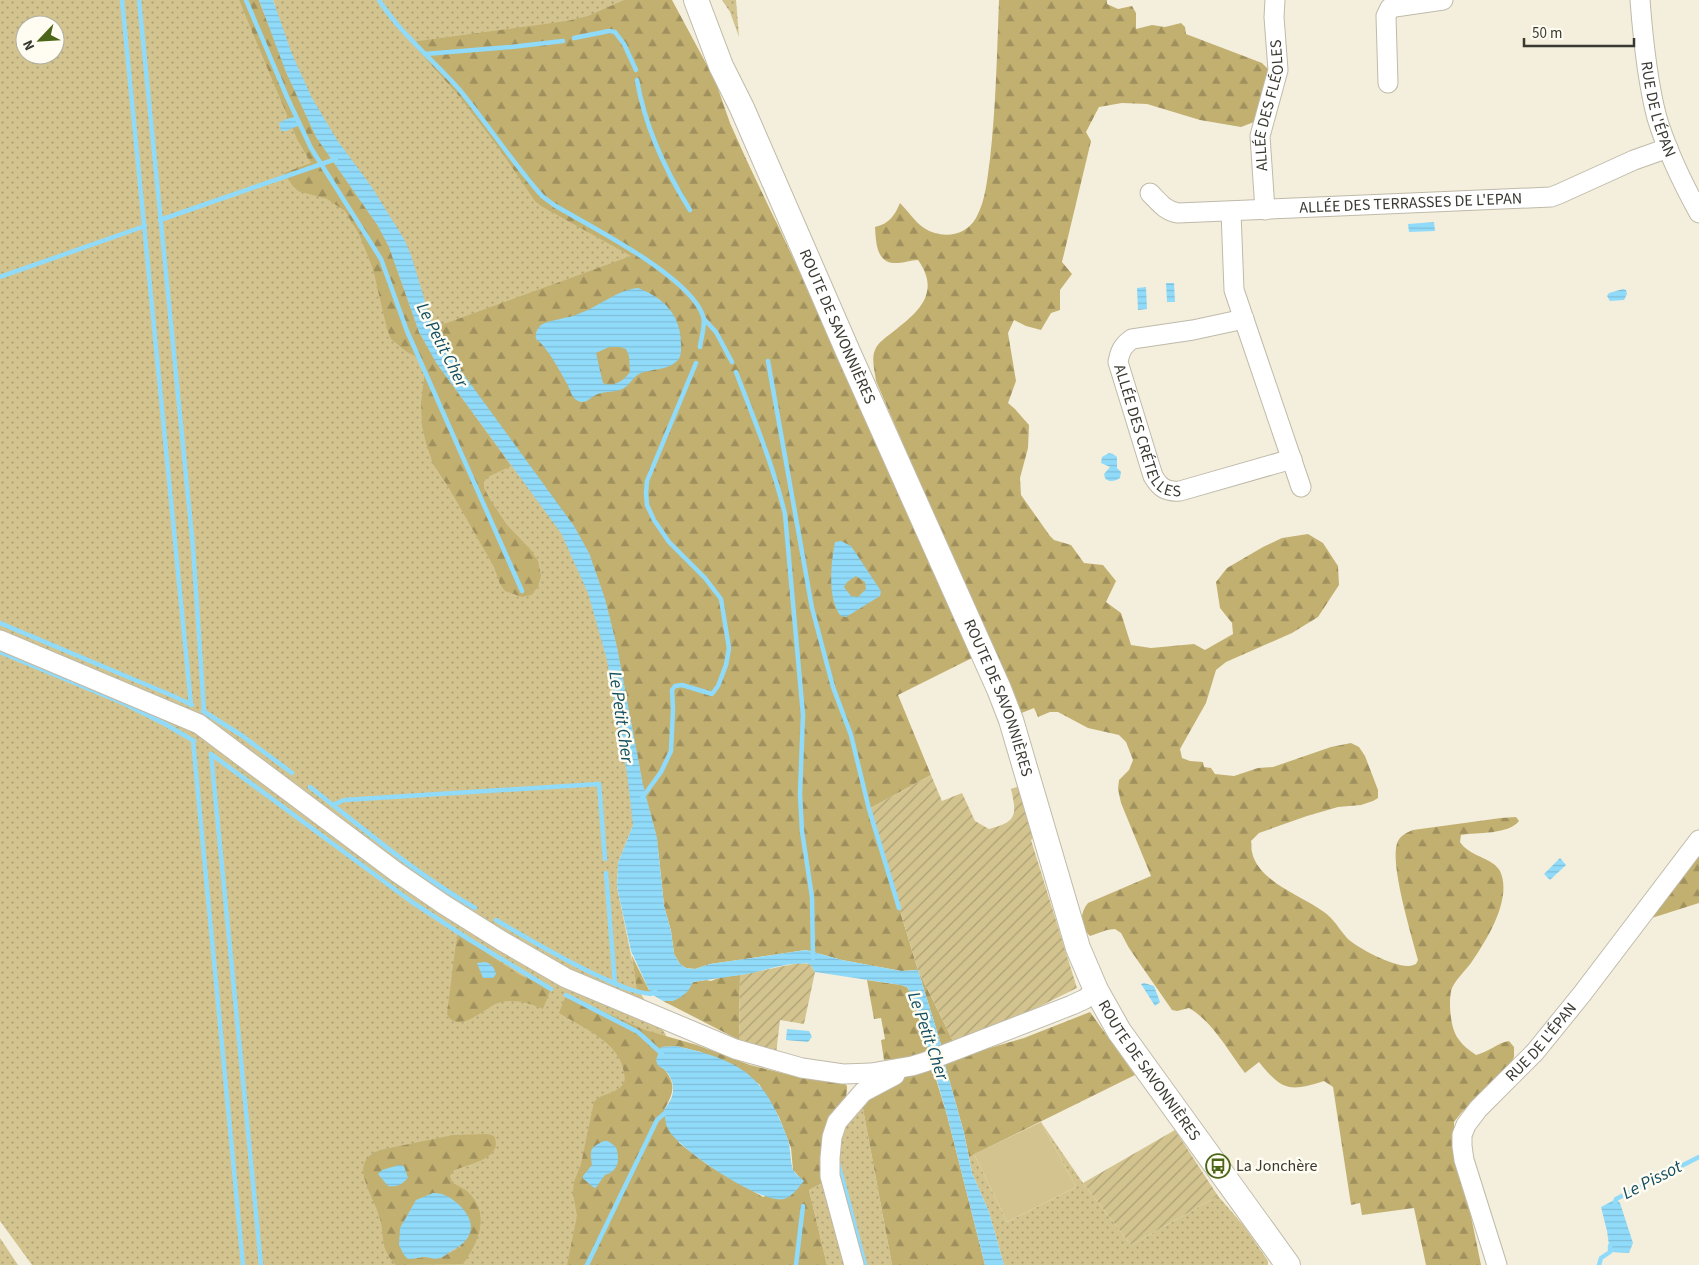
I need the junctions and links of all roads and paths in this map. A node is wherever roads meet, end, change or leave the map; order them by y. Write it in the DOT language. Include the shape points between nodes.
graph roads {
  1 [pos="696,0"];
  2 [pos="708,0"];
  3 [pos="1275,0"];
  4 [pos="1442,0"];
  5 [pos="1640,0"];
  6 [pos="1388,83"];
  7 [pos="742,108"];
  8 [pos="1668,148"];
  9 [pos="1150,193"];
  10 [pos="1264,210"];
  11 [pos="1230,212"];
  12 [pos="1699,213"];
  13 [pos="1244,319"];
  14 [pos="1292,460"];
  15 [pos="1301,487"];
  16 [pos="0,640"];
  17 [pos="1699,840"];
  18 [pos="1096,990"];
  19 [pos="918,1064"];
  20 [pos="861,1073"];
  21 [pos="863,1092"];
  22 [pos="854,1265"];
  23 [pos="1288,1265"];
  24 [pos="1497,1265"];
  1 -- 7 [label="main road, ROUTE DE SAVONNIÈRES"];
  2 -- 7 [label="main road, ROUTE DE SAVONNIÈRES"];
  3 -- 10 [label="street, ALLÉE DES FLÉOLES" via="1278,70 1260,136"];
  4 -- 6 [label="street" via="1395,6 1387,11"];
  5 -- 8 [label="street, RUE DE L'ÉPAN" via="1650,86"];
  7 -- 18 [label="main road, ROUTE DE SAVONNIÈRES" via="1000,689 1078,948"];
  8 -- 10 [label="street, ALLÉE DES TERRASSES DE L'EPAN" via="1551,197"];
  8 -- 12 [label="street, RUE DE L'ÉPAN"];
  9 -- 11 [label="street, ALLÉE DES TERRASSES DE L'EPAN" via="1162,207 1178,214"];
  10 -- 11 [label="street, ALLÉE DES TERRASSES DE L'EPAN"];
  11 -- 13 [label="street" via="1234,290"];
  13 -- 14 [label="street"];
  13 -- 14 [label="street, ALLÉE DES CRÉTELLES" via="1132,339 1124,344 1118,362 1153,476 1164,490 1172,492"];
  14 -- 15 [label="street"];
  16 -- 20 [label="street" via="199,724 442,904 566,978 735,1049 802,1068 843,1074"];
  17 -- 24 [label="street, RUE DE L'ÉPAN" via="1535,1052 1466,1125 1462,1135 1464,1160"];
  18 -- 19 [label="street" via="1072,1005"];
  18 -- 23 [label="main road, ROUTE DE SAVONNIÈRES" via="1124,1038"];
  19 -- 20 [label="street"];
  19 -- 21 [label="street"];
  20 -- 21 [label="street"];
  21 -- 22 [label="street" via="837,1122 830,1158 830,1176"];
}
